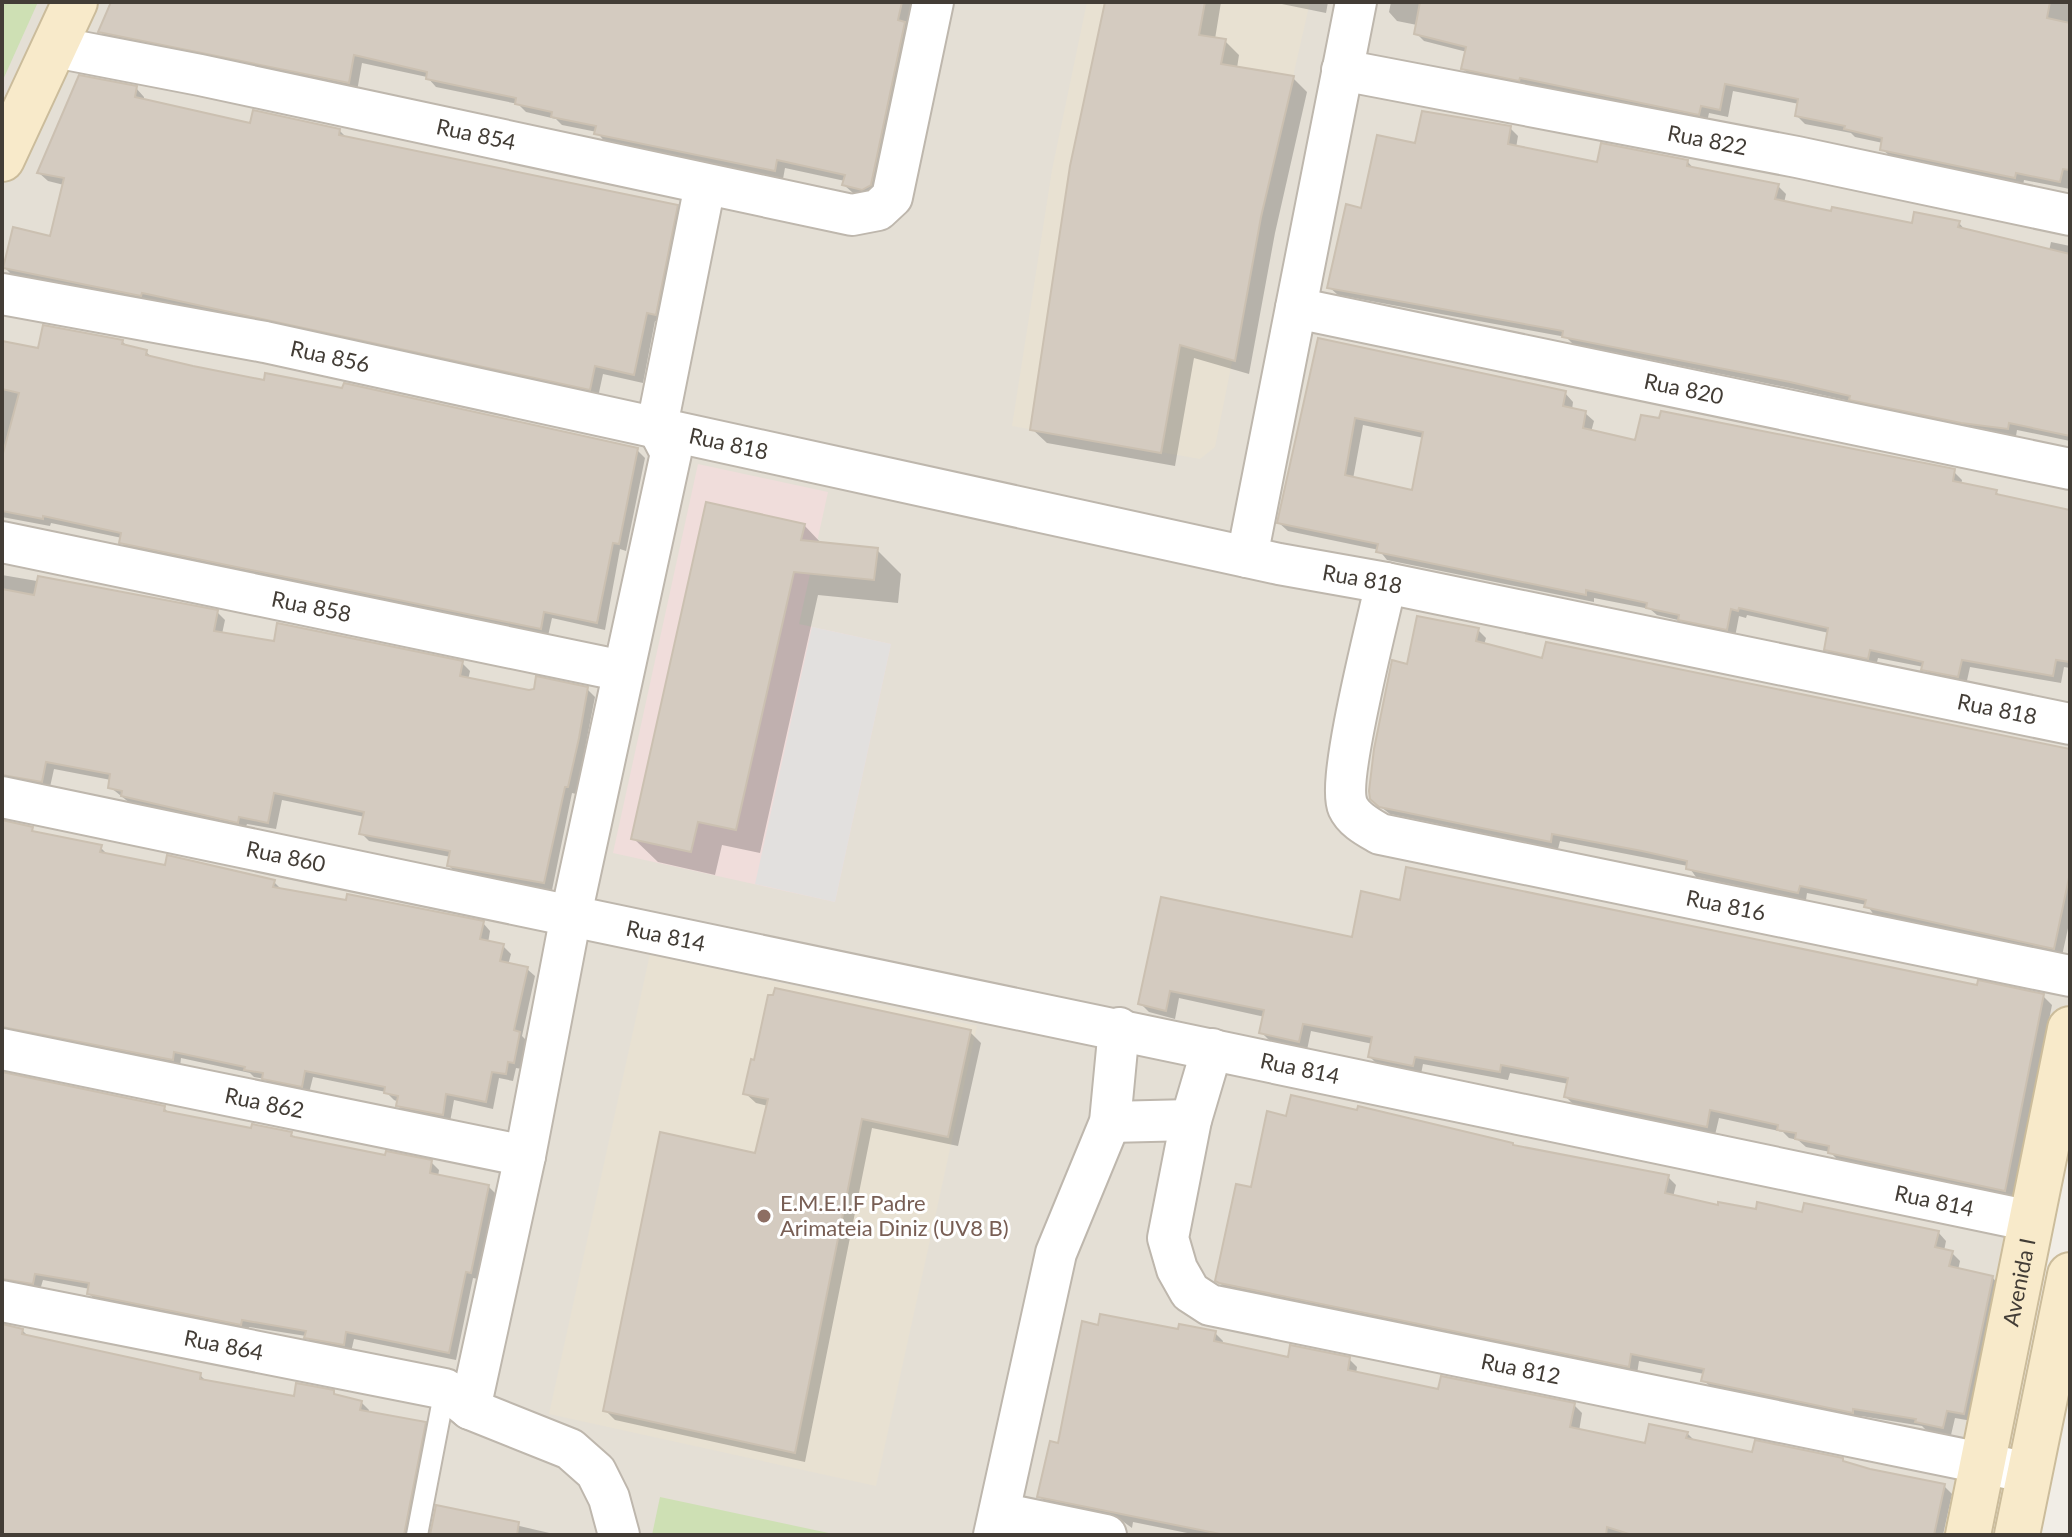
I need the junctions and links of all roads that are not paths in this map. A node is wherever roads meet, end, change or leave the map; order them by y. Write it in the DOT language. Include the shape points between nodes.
graph roads {
  1 [pos="75,2"];
  2 [pos="933,2"];
  3 [pos="1356,2"];
  4 [pos="55,47"];
  5 [pos="1342,70"];
  6 [pos="2,159"];
  7 [pos="705,185"];
  8 [pos="2070,215"];
  9 [pos="2,294"];
  10 [pos="1296,308"];
  11 [pos="657,426"];
  12 [pos="2070,469"];
  13 [pos="2,542"];
  14 [pos="1247,557"];
  15 [pos="1386,583"];
  16 [pos="623,671"];
  17 [pos="2070,724"];
  18 [pos="2,797"];
  19 [pos="571,915"];
  20 [pos="2070,976"];
  21 [pos="1119,1028"];
  22 [pos="2070,1029"];
  23 [pos="2,1049"];
  24 [pos="1212,1049"];
  25 [pos="1191,1120"];
  26 [pos="1110,1122"];
  27 [pos="525,1156"];
  28 [pos="2031,1221"];
  29 [pos="2070,1275"];
  30 [pos="2,1301"];
  31 [pos="2066,1322"];
  32 [pos="457,1399"];
  33 [pos="1983,1464"];
  34 [pos="2030,1473"];
  35 [pos="997,1524"];
  36 [pos="417,1535"];
  37 [pos="619,1535"];
  38 [pos="1106,1535"];
  39 [pos="1968,1535"];
  40 [pos="2017,1535"];
  1 -- 4 [label="street"];
  2 -- 7 [label="street, Rua 854" via="892,197 878,210 852,215"];
  3 -- 5 [label="street"];
  4 -- 6 [label="street"];
  4 -- 7 [label="street, Rua 854"];
  5 -- 8 [label="street, Rua 822"];
  5 -- 10 [label="street"];
  7 -- 11 [label="street"];
  9 -- 11 [label="street, Rua 856" via="265,342"];
  10 -- 12 [label="street, Rua 820"];
  10 -- 14 [label="street"];
  11 -- 14 [label="street, Rua 818"];
  11 -- 16 [label="street" via="671,453"];
  13 -- 16 [label="street, Rua 858"];
  14 -- 15 [label="street, Rua 818"];
  15 -- 17 [label="street, Rua 818"];
  15 -- 20 [label="street, Rua 816" via="1346,766 1346,805 1380,834"];
  16 -- 19 [label="street"];
  18 -- 19 [label="street, Rua 860"];
  19 -- 21 [label="street, Rua 814"];
  19 -- 27 [label="street"];
  21 -- 24 [label="street, Rua 814"];
  21 -- 26 [label="street"];
  22 -- 28 [label="street, Avenida I"];
  23 -- 27 [label="street, Rua 862"];
  24 -- 25 [label="street, Rua 812"];
  24 -- 28 [label="street, Rua 814"];
  25 -- 26 [label="street"];
  25 -- 33 [label="street, Rua 812" via="1168,1238 1190,1292 1210,1305"];
  26 -- 35 [label="street" via="1056,1253"];
  27 -- 32 [label="street"];
  28 -- 33 [label="street, Avenida I"];
  29 -- 31 [label="street"];
  30 -- 32 [label="street, Rua 864"];
  31 -- 34 [label="street"];
  32 -- 36 [label="lane"];
  32 -- 37 [label="street, Rua 864" via="570,1449 596,1472"];
  33 -- 34 [label="street, Rua 812"];
  33 -- 39 [label="street, Avenida I"];
  34 -- 40 [label="street"];
  35 -- 38 [label="street"];
}
